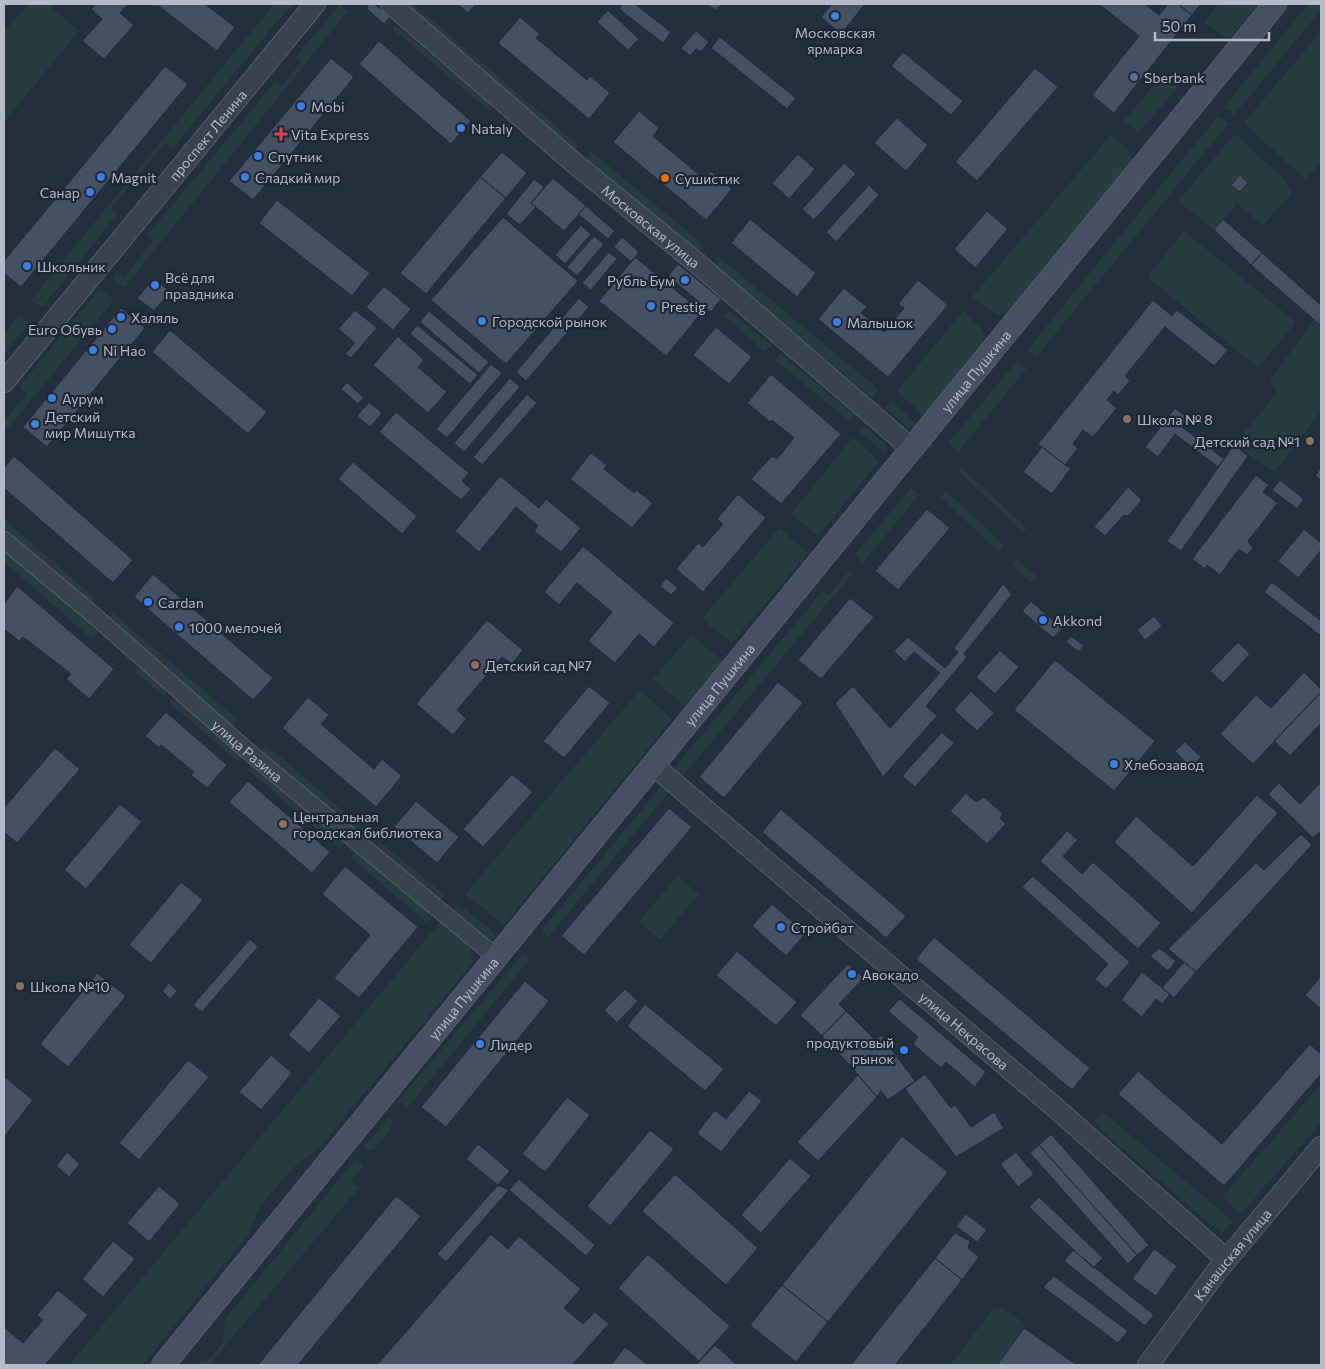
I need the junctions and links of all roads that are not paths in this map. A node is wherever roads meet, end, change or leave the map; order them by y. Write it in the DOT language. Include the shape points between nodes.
graph roads {
  1 [pos="315,4"];
  2 [pos="391,4"];
  3 [pos="1275,4"];
  4 [pos="4,382"];
  5 [pos="912,449"];
  6 [pos="4,540"];
  7 [pos="653,765"];
  8 [pos="496,957"];
  9 [pos="1321,1147"];
  10 [pos="1226,1259"];
  11 [pos="163,1365"];
  12 [pos="1148,1365"];
  1 -- 4 [label="street, проспект Ленина"];
  2 -- 5 [label="street, Московская улица"];
  3 -- 5 [label="main road, улица Пушкина"];
  5 -- 7 [label="main road, улица Пушкина"];
  6 -- 8 [label="street, улица Разина" via="250,753"];
  7 -- 8 [label="main road, улица Пушкина"];
  7 -- 10 [label="street, улица Некрасова" via="1058,1110"];
  8 -- 11 [label="main road, улица Пушкина"];
  9 -- 10 [label="street, Канашская улица"];
  10 -- 12 [label="street, Канашская улица"];
}
